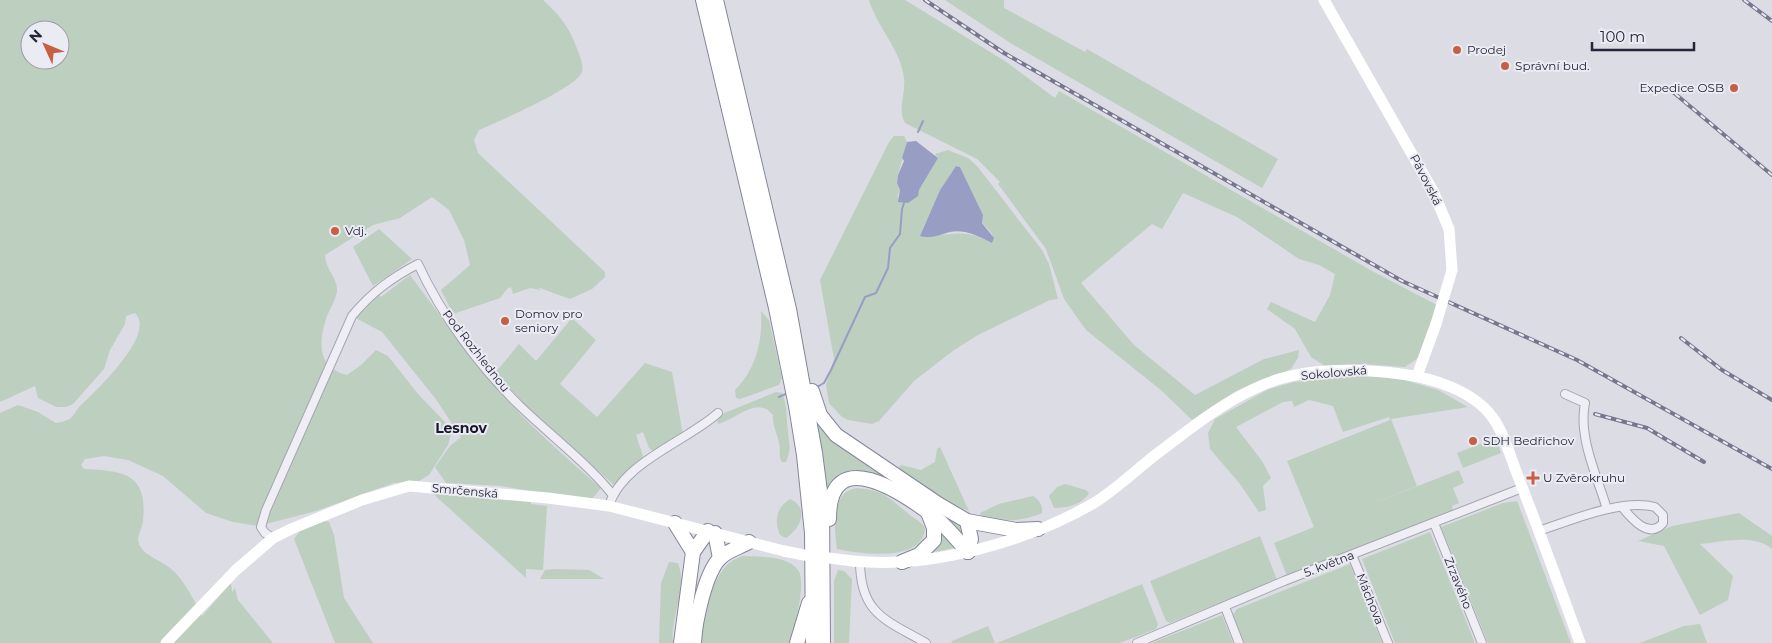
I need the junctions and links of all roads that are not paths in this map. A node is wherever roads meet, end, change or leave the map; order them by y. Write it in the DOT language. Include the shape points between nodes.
graph roads {
  1 [pos="703,0"];
  2 [pos="716,0"];
  3 [pos="1324,0"];
  4 [pos="799,369"];
  5 [pos="1416,376"];
  6 [pos="1565,394"];
  7 [pos="805,403"];
  8 [pos="718,413"];
  9 [pos="1522,488"];
  10 [pos="612,494"];
  11 [pos="609,506"];
  12 [pos="1622,507"];
  13 [pos="1607,509"];
  14 [pos="930,515"];
  15 [pos="967,521"];
  16 [pos="675,523"];
  17 [pos="1434,523"];
  18 [pos="1038,529"];
  19 [pos="1538,531"];
  20 [pos="712,532"];
  21 [pos="273,538"];
  22 [pos="749,542"];
  23 [pos="693,552"];
  24 [pos="968,552"];
  25 [pos="1352,555"];
  26 [pos="720,558"];
  27 [pos="857,561"];
  28 [pos="902,562"];
  29 [pos="813,588"];
  30 [pos="1225,607"];
  31 [pos="823,636"];
  32 [pos="166,643"];
  33 [pos="681,643"];
  34 [pos="694,643"];
  35 [pos="797,643"];
  36 [pos="813,643"];
  37 [pos="926,643"];
  38 [pos="1138,643"];
  39 [pos="1239,643"];
  40 [pos="1388,643"];
  41 [pos="1482,643"];
  42 [pos="1580,643"];
  1 -- 4 [label="highway"];
  2 -- 4 [label="highway" via="789,309"];
  3 -- 5 [label="street, Pávovská, bridge" via="1405,138 1436,197 1449,230 1452,270"];
  4 -- 7 [label="highway"];
  4 -- 7 [label="highway"];
  5 -- 9 [label="street, Sokolovská" via="1459,391 1491,415"];
  5 -- 18 [label="street, Sokolovská" via="1372,370 1306,373 1258,386 1180,437 1094,502"];
  6 -- 13 [label="street" via="1585,403 1584,432"];
  7 -- 15 [label="highway" via="836,434"];
  7 -- 29 [label="highway" via="804,455"];
  7 -- 31 [label="highway" via="822,507"];
  8 -- 10 [label="street" via="651,458"];
  9 -- 17 [label="street, 5. května"];
  9 -- 19 [label="street, Sokolovská"];
  10 -- 11 [label="street"];
  10 -- 21 [label="street, Pod Rozhlednou" via="518,404 484,365 442,309 418,264 389,279 352,316 266,510 261,527"];
  11 -- 16 [label="street, Smrčenská"];
  11 -- 21 [label="street, Smrčenská" via="409,486 362,500"];
  12 -- 12 [label="street" via="1641,526 1652,529 1663,523 1663,515 1655,507"];
  12 -- 13 [label="street"];
  13 -- 19 [label="street"];
  14 -- 24 [label="highway"];
  14 -- 28 [label="highway" via="934,540 918,555"];
  14 -- 31 [label="highway" via="889,487 869,478 848,479 838,487 829,505"];
  15 -- 18 [label="highway" via="1016,530"];
  15 -- 24 [label="highway" via="971,540"];
  16 -- 20 [label="street, Smrčenská"];
  16 -- 23 [label="highway"];
  17 -- 25 [label="street, 5. května"];
  17 -- 41 [label="street, Zrzavého"];
  18 -- 24 [label="street, Sokolovská"];
  19 -- 42 [label="street, Sokolovská"];
  20 -- 22 [label="street, Smrčenská"];
  20 -- 23 [label="highway"];
  20 -- 26 [label="highway"];
  21 -- 32 [label="street, Smrčenská"];
  22 -- 26 [label="highway"];
  22 -- 27 [label="street, Smrčenská, bridge" via="804,555"];
  23 -- 33 [label="highway"];
  24 -- 28 [label="street, Sokolovská"];
  25 -- 30 [label="street, 5. května"];
  25 -- 40 [label="street, Máchova"];
  26 -- 34 [label="highway" via="699,608"];
  27 -- 28 [label="street, Sokolovská"];
  27 -- 37 [label="street" via="860,581 871,609 884,620"];
  29 -- 35 [label="highway"];
  29 -- 36 [label="highway"];
  30 -- 38 [label="street, 5. května"];
  30 -- 39 [label="street"];
}
